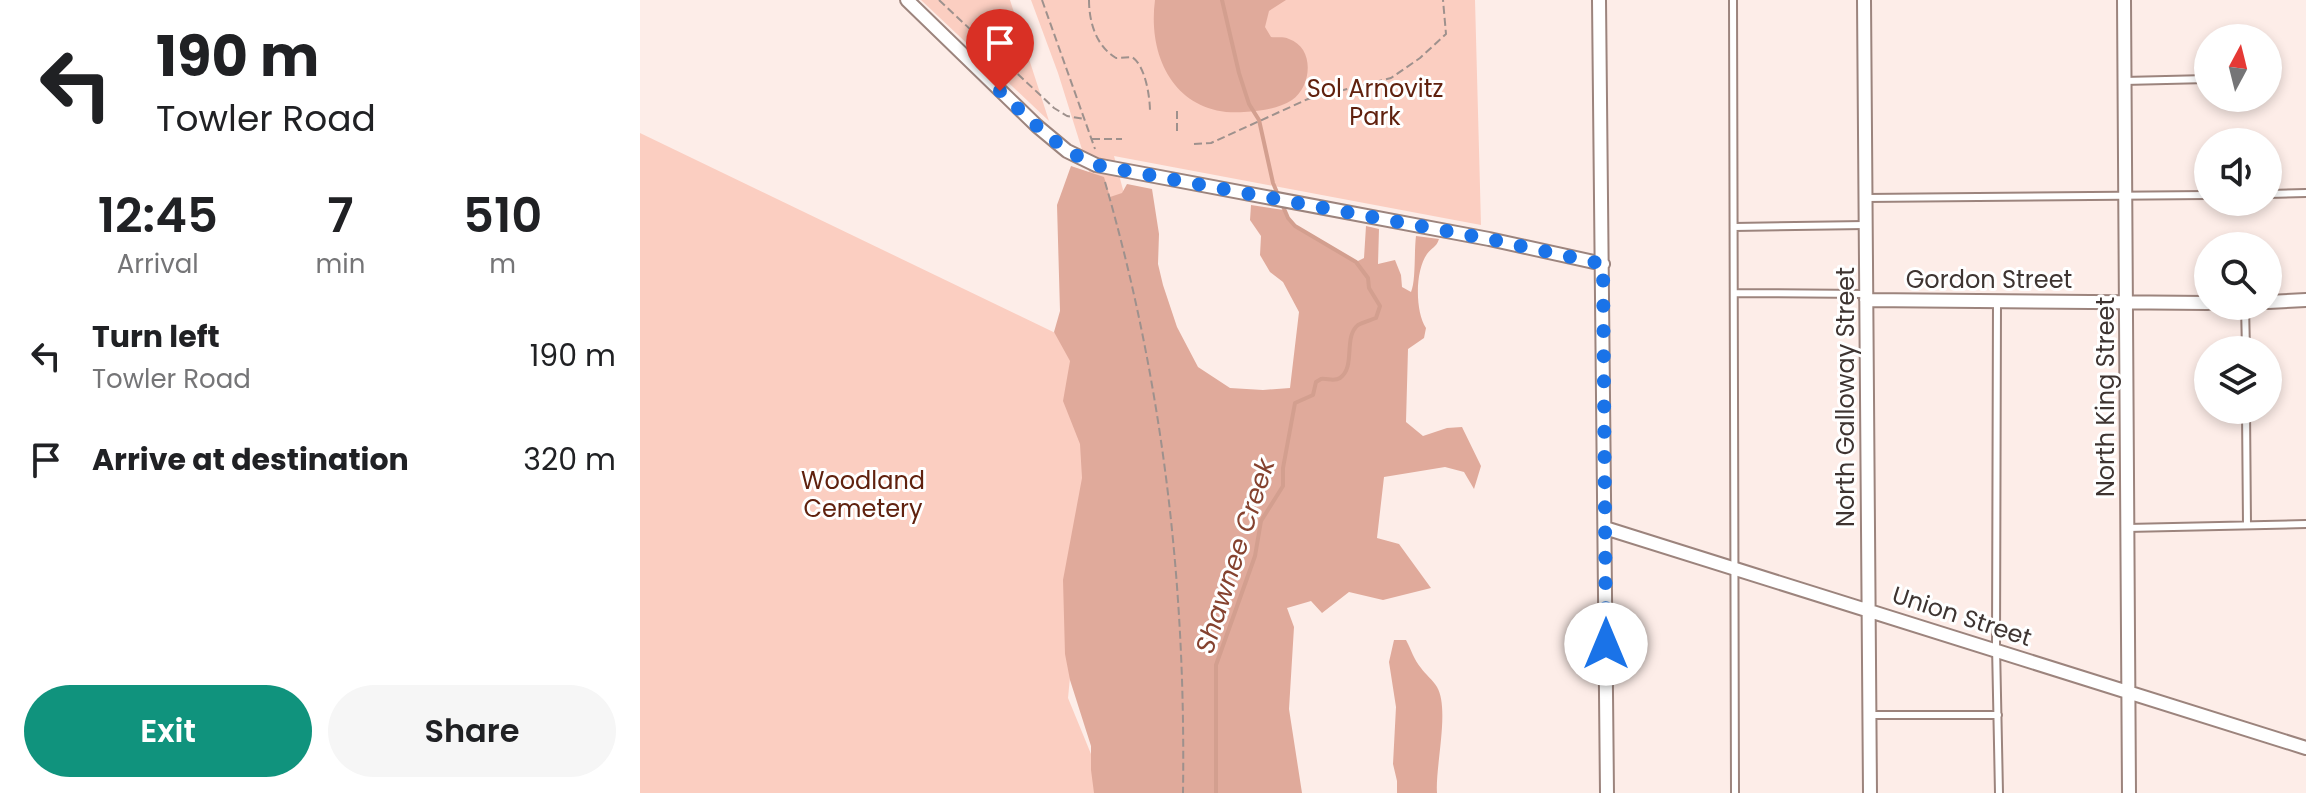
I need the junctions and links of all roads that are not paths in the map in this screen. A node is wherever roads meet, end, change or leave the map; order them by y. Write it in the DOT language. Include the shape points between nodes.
graph roads {
  1 [pos="907,0"];
  2 [pos="1599,0"];
  3 [pos="1733,0"];
  4 [pos="1864,0"];
  5 [pos="2124,0"];
  6 [pos="2194,79"];
  7 [pos="2124,81"];
  8 [pos="2306,193"];
  9 [pos="2282,194"];
  10 [pos="2194,195"];
  11 [pos="2125,196"];
  12 [pos="1865,198"];
  13 [pos="1865,225"];
  14 [pos="1734,227"];
  15 [pos="1603,264"];
  16 [pos="1734,293"];
  17 [pos="1866,297"];
  18 [pos="2306,300"];
  19 [pos="1997,301"];
  20 [pos="2282,301"];
  21 [pos="2126,302"];
  22 [pos="2194,303"];
  23 [pos="2246,424"];
  24 [pos="2306,524"];
  25 [pos="2247,525"];
  26 [pos="1605,528"];
  27 [pos="2127,528"];
  28 [pos="1735,567"];
  29 [pos="1869,609"];
  30 [pos="1998,650"];
  31 [pos="2128,693"];
  32 [pos="1869,715"];
  33 [pos="1998,715"];
  34 [pos="2306,748"];
  35 [pos="1607,793"];
  36 [pos="1735,793"];
  37 [pos="1870,793"];
  38 [pos="1999,793"];
  39 [pos="2129,793"];
  1 -- 15 [label="street" via="1054,141 1101,167"];
  2 -- 15 [label="street"];
  3 -- 14 [label="lane"];
  4 -- 12 [label="street, North Galloway Street"];
  5 -- 7 [label="street, North King Street"];
  6 -- 7 [label="lane"];
  7 -- 11 [label="street, North King Street"];
  8 -- 9 [label="lane"];
  10 -- 11 [label="lane"];
  11 -- 12 [label="lane"];
  11 -- 21 [label="street, North King Street"];
  12 -- 13 [label="street, North Galloway Street"];
  13 -- 14 [label="lane"];
  13 -- 17 [label="street, North Galloway Street"];
  14 -- 16 [label="lane"];
  15 -- 26 [label="street"];
  16 -- 17 [label="lane"];
  16 -- 28 [label="lane"];
  17 -- 19 [label="street, Gordon Street"];
  17 -- 29 [label="street, North Galloway Street"];
  18 -- 20 [label="street"];
  19 -- 21 [label="street, Gordon Street"];
  19 -- 30 [label="lane"];
  21 -- 22 [label="street, Gordon Street"];
  21 -- 27 [label="street, North King Street"];
  23 -- 25 [label="lane"];
  24 -- 25 [label="lane"];
  25 -- 27 [label="lane"];
  26 -- 28 [label="street, Union Street"];
  26 -- 35 [label="street"];
  27 -- 31 [label="street, North King Street"];
  28 -- 29 [label="street, Union Street"];
  28 -- 36 [label="lane"];
  29 -- 30 [label="street, Union Street"];
  29 -- 32 [label="street, North Galloway Street"];
  30 -- 31 [label="street, Union Street"];
  30 -- 33 [label="lane"];
  31 -- 34 [label="street, Union Street"];
  31 -- 39 [label="street, North King Street"];
  32 -- 33 [label="lane"];
  32 -- 37 [label="street, North Galloway Street"];
  33 -- 38 [label="lane"];
}
